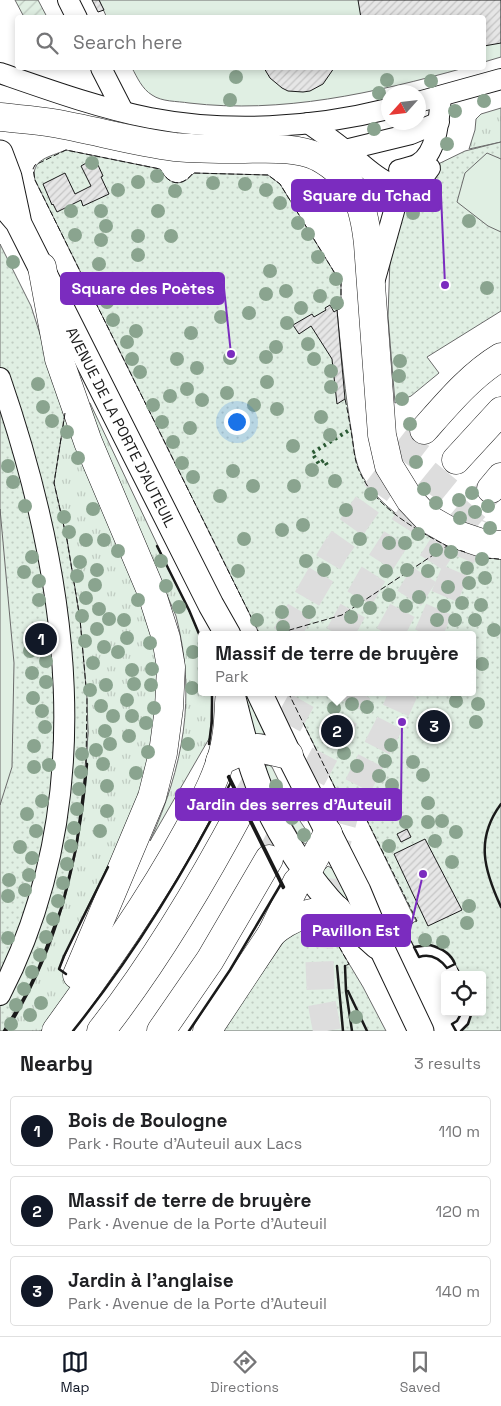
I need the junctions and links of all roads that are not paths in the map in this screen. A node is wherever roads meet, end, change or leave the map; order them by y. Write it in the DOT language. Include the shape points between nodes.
graph roads {
  1 [pos="68,0"];
  2 [pos="75,15"];
  3 [pos="102,70"];
  4 [pos="0,73"];
  5 [pos="501,79"];
  6 [pos="441,97"];
  7 [pos="426,100"];
  8 [pos="123,110"];
  9 [pos="381,111"];
  10 [pos="0,116"];
  11 [pos="439,122"];
  12 [pos="308,123"];
  13 [pos="345,150"];
  14 [pos="0,153"];
  15 [pos="430,168"];
  16 [pos="405,177"];
  17 [pos="0,201"];
  18 [pos="18,222"];
  19 [pos="42,267"];
  20 [pos="371,293"];
  21 [pos="501,357"];
  22 [pos="0,378"];
  23 [pos="501,411"];
  24 [pos="424,430"];
  25 [pos="456,460"];
  26 [pos="501,545"];
  27 [pos="211,605"];
  28 [pos="217,631"];
  29 [pos="226,631"];
  30 [pos="230,696"];
  31 [pos="231,696"];
  32 [pos="261,696"];
  33 [pos="246,749"];
  34 [pos="289,755"];
  35 [pos="217,758"];
  36 [pos="243,806"];
  37 [pos="328,833"];
  38 [pos="269,859"];
  39 [pos="307,872"];
  40 [pos="337,910"];
  41 [pos="272,933"];
  42 [pos="383,951"];
  43 [pos="0,995"];
  44 [pos="56,1031"];
  45 [pos="101,1031"];
  46 [pos="161,1031"];
  47 [pos="207,1031"];
  48 [pos="422,1031"];
  1 -- 2 [label="street"];
  3 -- 8 [label="street"];
  4 -- 8 [label="street" via="64,95"];
  5 -- 6 [label="street"];
  6 -- 7 [label="street"];
  6 -- 11 [label="street"];
  8 -- 12 [label="street" via="149,118 208,125"];
  9 -- 12 [label="street"];
  10 -- 20 [label="highway" via="176,147 296,151 316,156 346,180 360,203 368,244"];
  11 -- 13 [label="street" via="411,134"];
  11 -- 16 [label="street" via="430,151"];
  12 -- 13 [label="street"];
  13 -- 16 [label="street" via="384,181 392,184"];
  14 -- 18 [label="main road, AVENUE DE LA PORTE D'AUTEUIL" via="9,177"];
  15 -- 16 [label="street" via="425,176"];
  16 -- 20 [label="street"];
  17 -- 18 [label="main road, AVENUE DE LA PORTE D'AUTEUIL"];
  18 -- 19 [label="main road, AVENUE DE LA PORTE D'AUTEUIL"];
  19 -- 27 [label="main road, AVENUE DE LA PORTE D'AUTEUIL"];
  19 -- 35 [label="highway" via="59,359 88,442 151,591 166,638 171,667 164,753 152,797 77,975"];
  20 -- 26 [label="highway" via="382,435 389,466 410,500 427,518 455,534"];
  21 -- 24 [label="highway" via="470,382"];
  22 -- 43 [label="street" via="44,528 61,647 65,724 57,820 41,893 29,930"];
  23 -- 25 [label="highway"];
  27 -- 28 [label="main road, AVENUE DE LA PORTE D'AUTEUIL"];
  27 -- 29 [label="main road, AVENUE DE LA PORTE D'AUTEUIL"];
  30 -- 35 [label="highway" via="226,738"];
  31 -- 33 [label="main road"];
  32 -- 34 [label="main road"];
  33 -- 34 [label="highway" via="258,748"];
  33 -- 35 [label="highway"];
  33 -- 39 [label="main road" via="266,804"];
  34 -- 37 [label="main road"];
  35 -- 44 [label="highway" via="199,809 174,857 132,924"];
  36 -- 45 [label="highway" via="160,949"];
  37 -- 39 [label="highway"];
  37 -- 42 [label="main road" via="358,891"];
  38 -- 46 [label="highway" via="210,960"];
  39 -- 40 [label="main road"];
  39 -- 41 [label="highway" via="298,882"];
  40 -- 41 [label="highway" via="300,915"];
  40 -- 42 [label="main road"];
  41 -- 47 [label="highway"];
  42 -- 48 [label="main road"];
}
